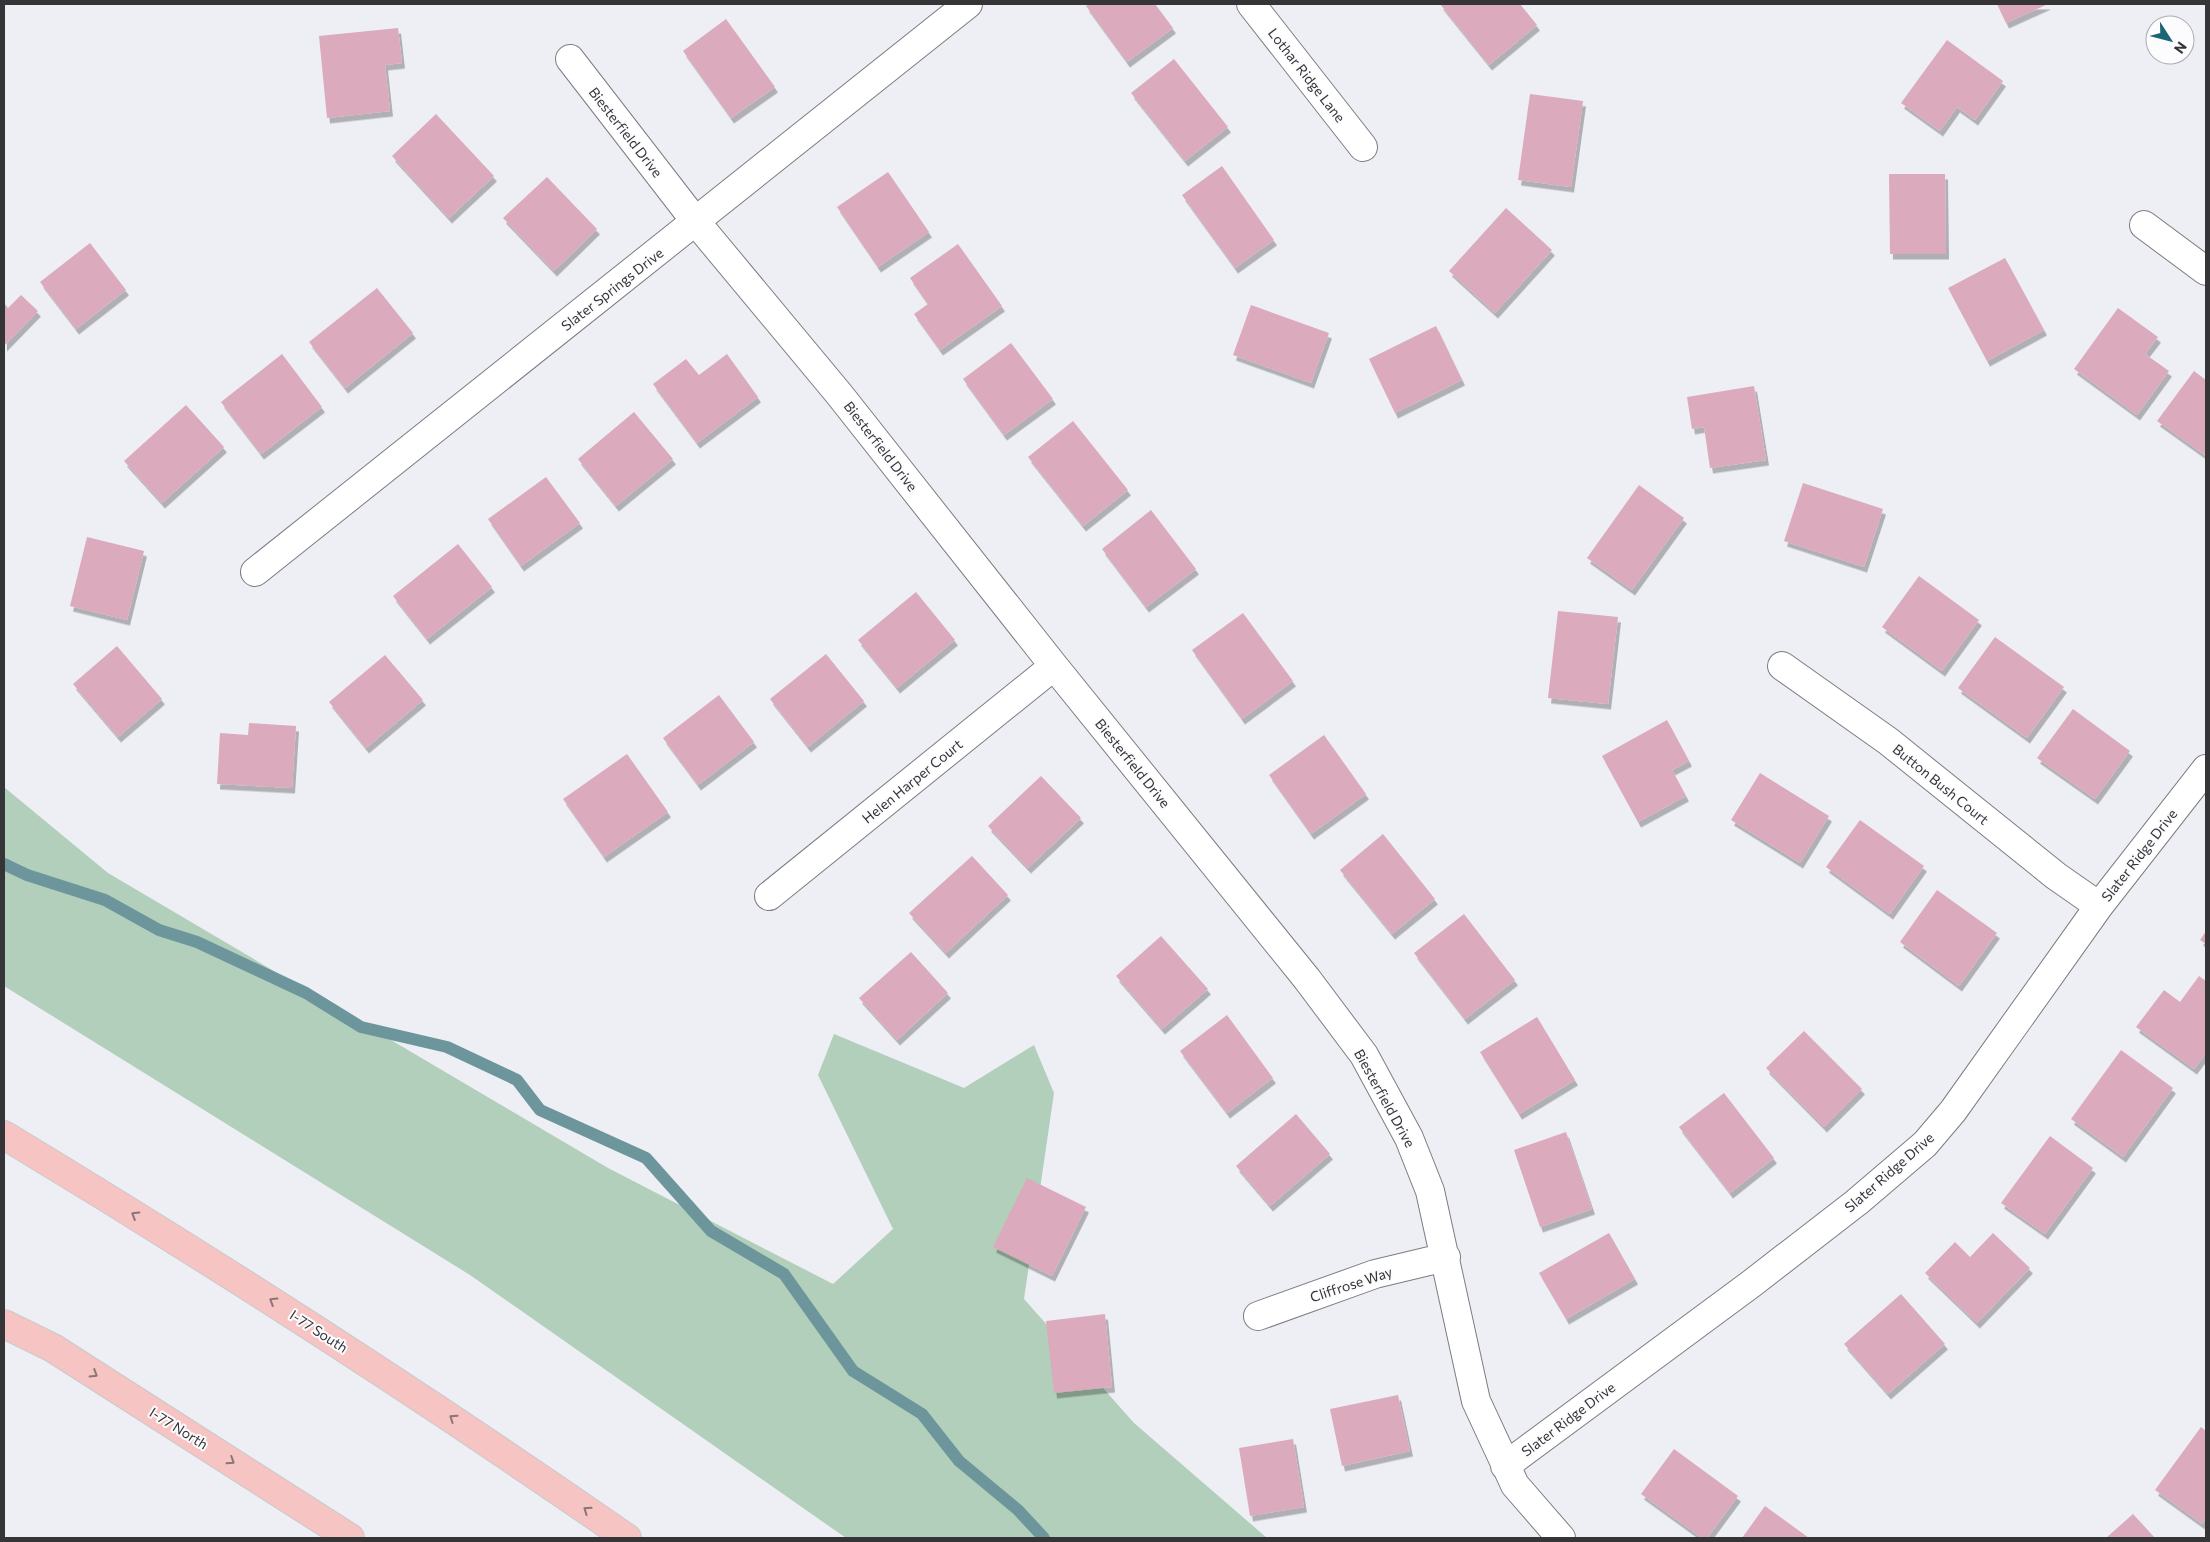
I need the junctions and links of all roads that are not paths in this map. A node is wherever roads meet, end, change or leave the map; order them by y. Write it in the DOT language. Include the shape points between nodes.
graph roads {
  1 [pos="968,4"];
  2 [pos="1251,4"];
  3 [pos="570,59"];
  4 [pos="1363,147"];
  5 [pos="696,222"];
  6 [pos="2144,225"];
  7 [pos="2206,271"];
  8 [pos="255,572"];
  9 [pos="1054,666"];
  10 [pos="1782,666"];
  11 [pos="2206,769"];
  12 [pos="769,896"];
  13 [pos="2098,906"];
  14 [pos="4,1135"];
  15 [pos="1446,1257"];
  16 [pos="4,1314"];
  17 [pos="1258,1316"];
  18 [pos="4,1324"];
  19 [pos="53,1348"];
  20 [pos="1505,1466"];
  21 [pos="350,1538"];
  22 [pos="627,1538"];
  23 [pos="1561,1538"];
  1 -- 5 [label="street, Slater Springs Drive"];
  2 -- 4 [label="street, Lothar Ridge Lane"];
  3 -- 5 [label="street, Biesterfield Drive"];
  5 -- 8 [label="street, Slater Springs Drive"];
  5 -- 9 [label="street, Biesterfield Drive" via="840,394"];
  6 -- 7 [label="street"];
  9 -- 12 [label="street, Helen Harper Court"];
  9 -- 15 [label="street, Biesterfield Drive" via="1307,979 1364,1055 1410,1138 1430,1191"];
  10 -- 13 [label="street, Button Bush Court" via="1888,741"];
  11 -- 13 [label="street, Slater Ridge Drive"];
  13 -- 20 [label="street, Slater Ridge Drive" via="1953,1110 1925,1144 1857,1202 1751,1284"];
  22 -- 14 [label="highway, I-77 South, one-way" via="370,1364"];
  15 -- 17 [label="street, Cliffrose Way" via="1375,1274"];
  15 -- 20 [label="street, Biesterfield Drive" via="1476,1401"];
  16 -- 19 [label="highway"];
  18 -- 19 [label="highway, I-77 North"];
  19 -- 21 [label="highway, I-77 North, one-way"];
  20 -- 23 [label="street, Biesterfield Drive" via="1515,1485"];
}
